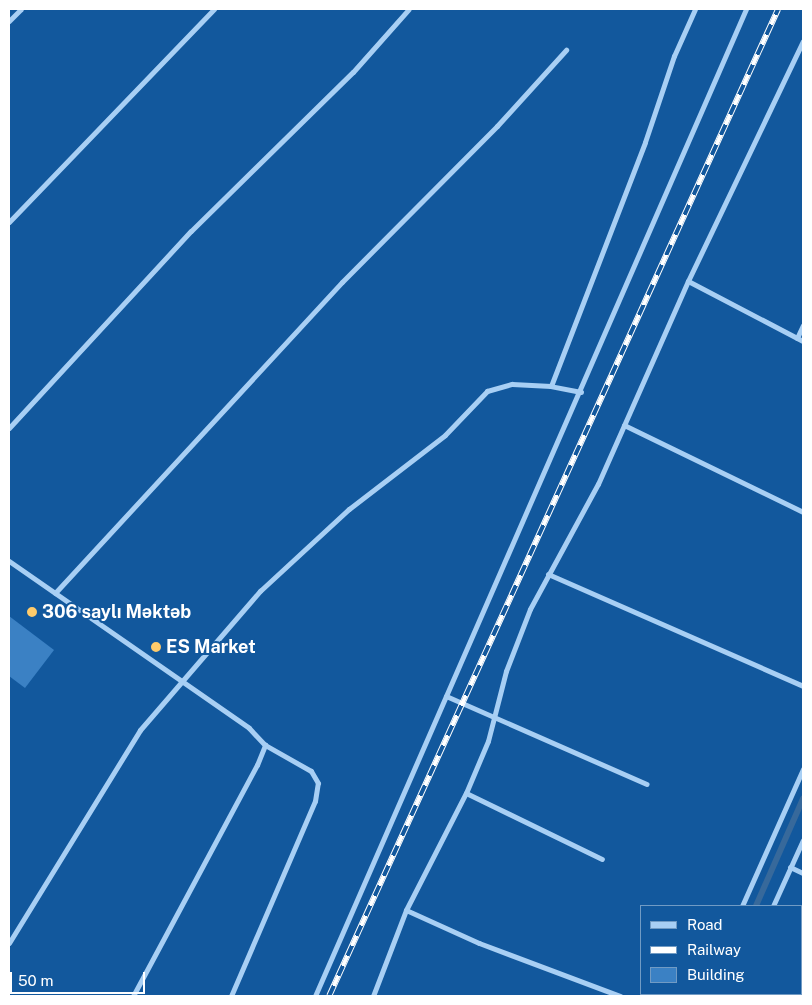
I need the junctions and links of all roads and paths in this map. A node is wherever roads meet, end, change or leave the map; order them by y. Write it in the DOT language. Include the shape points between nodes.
graph roads {
  1 [pos="21,9"];
  2 [pos="214,9"];
  3 [pos="409,9"];
  4 [pos="695,9"];
  5 [pos="746,9"];
  6 [pos="9,22"];
  7 [pos="803,41"];
  8 [pos="566,50"];
  9 [pos="9,222"];
  10 [pos="688,281"];
  11 [pos="803,325"];
  12 [pos="797,338"];
  13 [pos="803,341"];
  14 [pos="551,386"];
  15 [pos="581,392"];
  16 [pos="624,425"];
  17 [pos="9,428"];
  18 [pos="803,512"];
  19 [pos="9,561"];
  20 [pos="548,574"];
  21 [pos="55,593"];
  22 [pos="180,681"];
  23 [pos="803,686"];
  24 [pos="446,696"];
  25 [pos="496,718"];
  26 [pos="265,745"];
  27 [pos="803,769"];
  28 [pos="646,784"];
  29 [pos="466,792"];
  30 [pos="803,840"];
  31 [pos="602,860"];
  32 [pos="790,868"];
  33 [pos="803,873"];
  34 [pos="742,905"];
  35 [pos="774,905"];
  36 [pos="406,910"];
  37 [pos="9,943"];
  38 [pos="133,996"];
  39 [pos="231,996"];
  40 [pos="315,996"];
  41 [pos="373,996"];
  42 [pos="620,996"];
  1 -- 6 [label="street"];
  2 -- 9 [label="street"];
  3 -- 17 [label="street" via="353,72 191,231"];
  4 -- 14 [label="street" via="674,56 645,142"];
  5 -- 15 [label="street"];
  7 -- 10 [label="street"];
  8 -- 21 [label="street" via="497,126 336,290"];
  10 -- 12 [label="street"];
  10 -- 16 [label="street"];
  11 -- 12 [label="street"];
  12 -- 13 [label="street"];
  14 -- 15 [label="street"];
  14 -- 22 [label="street" via="512,384 487,391 445,435 350,509 260,591"];
  15 -- 24 [label="street"];
  16 -- 18 [label="street"];
  16 -- 20 [label="street" via="579,521"];
  19 -- 21 [label="street"];
  20 -- 23 [label="street"];
  20 -- 25 [label="street" via="515,644"];
  21 -- 22 [label="street"];
  22 -- 26 [label="street" via="249,728"];
  22 -- 37 [label="street" via="140,730"];
  24 -- 25 [label="street"];
  24 -- 40 [label="street"];
  25 -- 28 [label="street"];
  25 -- 29 [label="street"];
  26 -- 38 [label="street"];
  26 -- 39 [label="street" via="311,772 318,783 315,801"];
  27 -- 34 [label="street"];
  29 -- 31 [label="street"];
  29 -- 36 [label="street"];
  30 -- 32 [label="street"];
  32 -- 33 [label="street"];
  32 -- 35 [label="street"];
  36 -- 41 [label="street"];
  36 -- 42 [label="street" via="479,943"];
}
